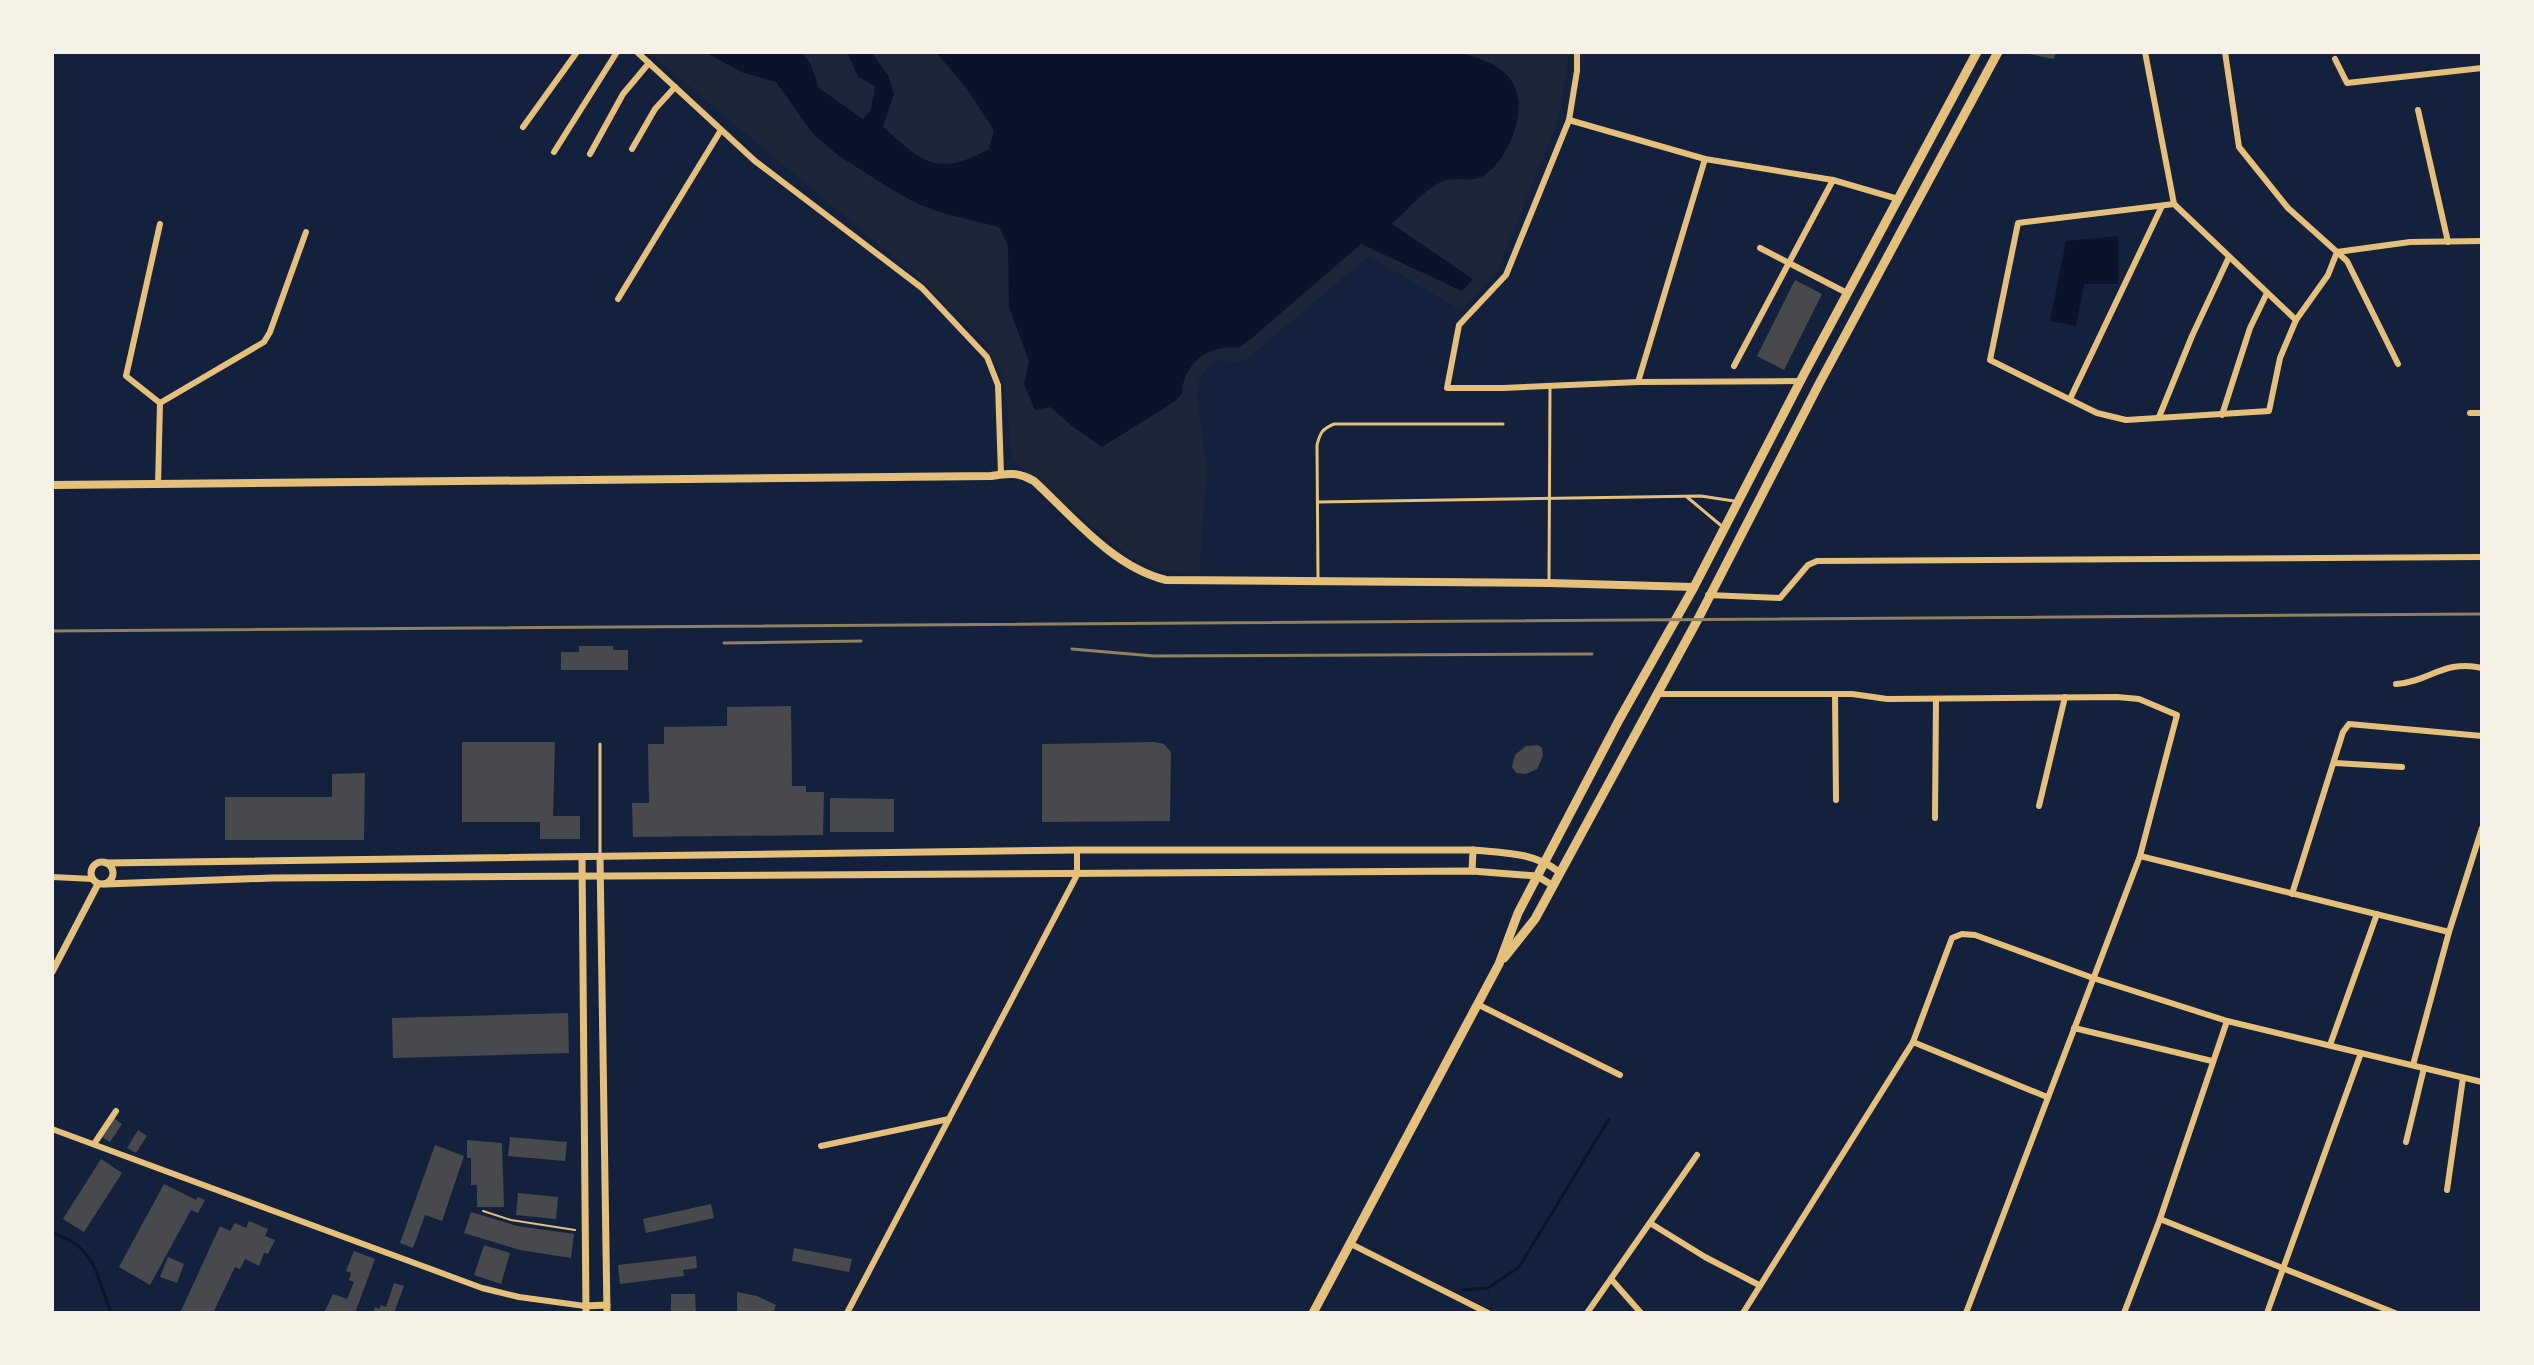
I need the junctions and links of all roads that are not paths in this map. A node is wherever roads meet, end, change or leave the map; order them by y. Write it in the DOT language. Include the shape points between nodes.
graph roads {
  1 [pos="577,52"];
  2 [pos="617,52"];
  3 [pos="637,52"];
  4 [pos="1577,52"];
  5 [pos="1977,52"];
  6 [pos="1998,52"];
  7 [pos="2145,52"];
  8 [pos="2225,52"];
  9 [pos="2335,59"];
  10 [pos="649,63"];
  11 [pos="2482,68"];
  12 [pos="675,87"];
  13 [pos="2418,110"];
  14 [pos="1569,120"];
  15 [pos="523,127"];
  16 [pos="721,130"];
  17 [pos="632,149"];
  18 [pos="554,152"];
  19 [pos="590,154"];
  20 [pos="1705,159"];
  21 [pos="1833,180"];
  22 [pos="1898,199"];
  23 [pos="2174,204"];
  24 [pos="2162,206"];
  25 [pos="160,224"];
  26 [pos="306,232"];
  27 [pos="2482,241"];
  28 [pos="2448,242"];
  29 [pos="1760,248"];
  30 [pos="2337,252"];
  31 [pos="2229,257"];
  32 [pos="1789,263"];
  33 [pos="1847,293"];
  34 [pos="2267,293"];
  35 [pos="618,299"];
  36 [pos="2296,320"];
  37 [pos="2398,364"];
  38 [pos="1734,366"];
  39 [pos="1802,377"];
  40 [pos="1638,382"];
  41 [pos="1550,386"];
  42 [pos="2070,399"];
  43 [pos="160,403"];
  44 [pos="2470,413"];
  45 [pos="2482,413"];
  46 [pos="2222,415"];
  47 [pos="2159,417"];
  48 [pos="1503,424"];
  49 [pos="1001,474"];
  50 [pos="52,485"];
  51 [pos="158,485"];
  52 [pos="1687,497"];
  53 [pos="1550,499"];
  54 [pos="1318,502"];
  55 [pos="1738,502"];
  56 [pos="1724,529"];
  57 [pos="2482,557"];
  58 [pos="1318,582"];
  59 [pos="1549,583"];
  60 [pos="1694,587"];
  61 [pos="1708,595"];
  62 [pos="2482,668"];
  63 [pos="2396,684"];
  64 [pos="1656,694"];
  65 [pos="1835,694"];
  66 [pos="2065,697"];
  67 [pos="1936,699"];
  68 [pos="2482,736"];
  69 [pos="600,744"];
  70 [pos="2335,763"];
  71 [pos="2402,767"];
  72 [pos="1836,800"];
  73 [pos="2039,806"];
  74 [pos="1935,818"];
  75 [pos="2482,828"];
  76 [pos="1581,831"];
  77 [pos="1077,850"];
  78 [pos="1473,850"];
  79 [pos="2140,856"];
  80 [pos="600,857"];
  81 [pos="582,858"];
  82 [pos="164,861"];
  83 [pos="1546,861"];
  84 [pos="106,863"];
  85 [pos="1472,871"];
  86 [pos="1559,872"];
  87 [pos="1077,875"];
  88 [pos="1537,876"];
  89 [pos="52,877"];
  90 [pos="582,877"];
  91 [pos="600,877"];
  92 [pos="165,881"];
  93 [pos="99,882"];
  94 [pos="1552,885"];
  95 [pos="2292,894"];
  96 [pos="2377,914"];
  97 [pos="1535,919"];
  98 [pos="2449,932"];
  99 [pos="1499,964"];
  100 [pos="52,972"];
  101 [pos="2093,978"];
  102 [pos="1477,1004"];
  103 [pos="2227,1021"];
  104 [pos="2074,1028"];
  105 [pos="1913,1042"];
  106 [pos="2330,1045"];
  107 [pos="2361,1053"];
  108 [pos="2212,1061"];
  109 [pos="2413,1065"];
  110 [pos="2424,1068"];
  111 [pos="1620,1075"];
  112 [pos="582,1078"];
  113 [pos="2463,1078"];
  114 [pos="602,1079"];
  115 [pos="2482,1082"];
  116 [pos="2047,1097"];
  117 [pos="116,1111"];
  118 [pos="583,1115"];
  119 [pos="603,1115"];
  120 [pos="949,1119"];
  121 [pos="52,1129"];
  122 [pos="2406,1142"];
  123 [pos="94,1144"];
  124 [pos="821,1146"];
  125 [pos="1697,1155"];
  126 [pos="2447,1190"];
  127 [pos="2160,1219"];
  128 [pos="1650,1223"];
  129 [pos="1351,1244"];
  130 [pos="2285,1267"];
  131 [pos="1611,1279"];
  132 [pos="1759,1285"];
  133 [pos="586,1309"];
  134 [pos="607,1309"];
  135 [pos="847,1313"];
  136 [pos="1313,1313"];
  137 [pos="1488,1313"];
  138 [pos="1587,1313"];
  139 [pos="1641,1313"];
  140 [pos="1743,1313"];
  141 [pos="1966,1313"];
  142 [pos="2124,1313"];
  143 [pos="2267,1313"];
  144 [pos="2395,1313"];
  1 -- 15 [label="street"];
  2 -- 18 [label="street"];
  3 -- 10 [label="street"];
  4 -- 14 [label="street"];
  5 -- 22 [label="main road"];
  6 -- 61 [label="main road"];
  7 -- 23 [label="street"];
  8 -- 30 [label="street" via="2239,147 2288,208"];
  9 -- 11 [label="street" via="2347,83"];
  10 -- 12 [label="street"];
  10 -- 19 [label="street" via="623,94"];
  12 -- 16 [label="street"];
  12 -- 17 [label="street"];
  13 -- 28 [label="street"];
  14 -- 20 [label="street"];
  14 -- 41 [label="street" via="1506,275 1459,325 1447,388"];
  16 -- 35 [label="street"];
  16 -- 49 [label="street" via="922,288 987,357 998,385"];
  20 -- 21 [label="street"];
  20 -- 40 [label="street"];
  21 -- 22 [label="street"];
  21 -- 32 [label="street"];
  22 -- 33 [label="main road"];
  23 -- 24 [label="street"];
  23 -- 31 [label="street"];
  24 -- 42 [label="street"];
  24 -- 42 [label="street" via="2018,223 1990,360"];
  25 -- 43 [label="street" via="126,376"];
  26 -- 43 [label="street" via="264,342"];
  27 -- 28 [label="street"];
  28 -- 30 [label="street"];
  29 -- 32 [label="street"];
  30 -- 36 [label="street" via="2328,275"];
  30 -- 37 [label="street" via="2347,261"];
  31 -- 34 [label="street"];
  31 -- 47 [label="street"];
  32 -- 33 [label="street"];
  32 -- 38 [label="street"];
  33 -- 39 [label="main road"];
  34 -- 36 [label="street"];
  34 -- 46 [label="street"];
  36 -- 46 [label="street" via="2280,358 2269,411"];
  39 -- 40 [label="street"];
  39 -- 55 [label="main road"];
  40 -- 41 [label="street"];
  41 -- 53 [label="lane"];
  42 -- 47 [label="street" via="2126,420"];
  43 -- 51 [label="street"];
  44 -- 45 [label="street"];
  46 -- 47 [label="street"];
  48 -- 54 [label="lane" via="1334,424 1320,433 1317,445"];
  49 -- 51 [label="main road"];
  49 -- 58 [label="main road" via="1034,481 1114,555 1156,578"];
  50 -- 51 [label="main road"];
  52 -- 53 [label="lane"];
  52 -- 55 [label="lane"];
  52 -- 56 [label="lane"];
  53 -- 54 [label="lane"];
  53 -- 59 [label="lane"];
  54 -- 58 [label="lane"];
  55 -- 56 [label="main road"];
  56 -- 60 [label="main road"];
  57 -- 61 [label="street" via="1817,561 1780,598"];
  58 -- 59 [label="main road"];
  59 -- 60 [label="main road"];
  60 -- 61 [label="main road"];
  60 -- 83 [label="main road"];
  61 -- 64 [label="main road"];
  62 -- 63 [label="street" via="2447,667"];
  64 -- 65 [label="street"];
  64 -- 76 [label="main road"];
  65 -- 67 [label="street"];
  65 -- 72 [label="street"];
  66 -- 67 [label="street"];
  66 -- 73 [label="street"];
  66 -- 79 [label="street" via="2139,699 2177,715"];
  67 -- 74 [label="street"];
  68 -- 70 [label="street" via="2349,724"];
  69 -- 80 [label="lane"];
  70 -- 71 [label="street"];
  70 -- 95 [label="street"];
  75 -- 98 [label="street"];
  76 -- 86 [label="main road"];
  76 -- 97 [label="main road" via="1572,857"];
  77 -- 78 [label="street"];
  77 -- 80 [label="street"];
  77 -- 87 [label="street"];
  78 -- 83 [label="street"];
  78 -- 85 [label="street"];
  79 -- 95 [label="street"];
  79 -- 101 [label="street"];
  80 -- 81 [label="street"];
  80 -- 91 [label="street"];
  81 -- 82 [label="street"];
  81 -- 90 [label="street"];
  82 -- 84 [label="street"];
  82 -- 92 [label="street"];
  83 -- 86 [label="street"];
  83 -- 88 [label="main road"];
  84 -- 93 [label="street" via="113,875"];
  84 -- 93 [label="street" via="94,865 91,873"];
  85 -- 87 [label="street"];
  85 -- 88 [label="street"];
  86 -- 94 [label="main road"];
  87 -- 91 [label="street"];
  87 -- 120 [label="street"];
  88 -- 94 [label="street"];
  88 -- 99 [label="main road"];
  89 -- 93 [label="street"];
  90 -- 91 [label="street"];
  90 -- 92 [label="street"];
  90 -- 112 [label="street"];
  91 -- 114 [label="street"];
  92 -- 93 [label="street"];
  93 -- 100 [label="street"];
  94 -- 97 [label="main road"];
  95 -- 96 [label="street"];
  96 -- 98 [label="street"];
  96 -- 106 [label="street"];
  97 -- 99 [label="main road"];
  98 -- 109 [label="street"];
  99 -- 102 [label="main road"];
  101 -- 103 [label="street"];
  101 -- 104 [label="street"];
  101 -- 105 [label="street" via="1962,934 1952,938"];
  102 -- 111 [label="street"];
  102 -- 129 [label="main road"];
  103 -- 106 [label="street"];
  103 -- 108 [label="street"];
  104 -- 108 [label="street"];
  104 -- 116 [label="street"];
  105 -- 116 [label="street"];
  105 -- 132 [label="street"];
  106 -- 107 [label="street"];
  107 -- 109 [label="street"];
  107 -- 130 [label="street"];
  108 -- 127 [label="street"];
  109 -- 110 [label="street"];
  110 -- 113 [label="street"];
  110 -- 122 [label="street"];
  112 -- 114 [label="street"];
  112 -- 118 [label="street"];
  113 -- 115 [label="street"];
  113 -- 126 [label="street"];
  114 -- 119 [label="street"];
  116 -- 141 [label="street"];
  117 -- 123 [label="street"];
  118 -- 119 [label="street"];
  118 -- 133 [label="street"];
  119 -- 134 [label="street"];
  120 -- 124 [label="street"];
  120 -- 135 [label="street"];
  121 -- 123 [label="street"];
  123 -- 133 [label="street" via="482,1288"];
  125 -- 128 [label="street"];
  127 -- 130 [label="street"];
  127 -- 142 [label="street"];
  128 -- 131 [label="street"];
  128 -- 132 [label="street"];
  129 -- 136 [label="main road"];
  129 -- 137 [label="street"];
  130 -- 143 [label="street"];
  130 -- 144 [label="street"];
  131 -- 138 [label="street"];
  131 -- 139 [label="street"];
  132 -- 140 [label="street"];
  133 -- 134 [label="street"];
}
